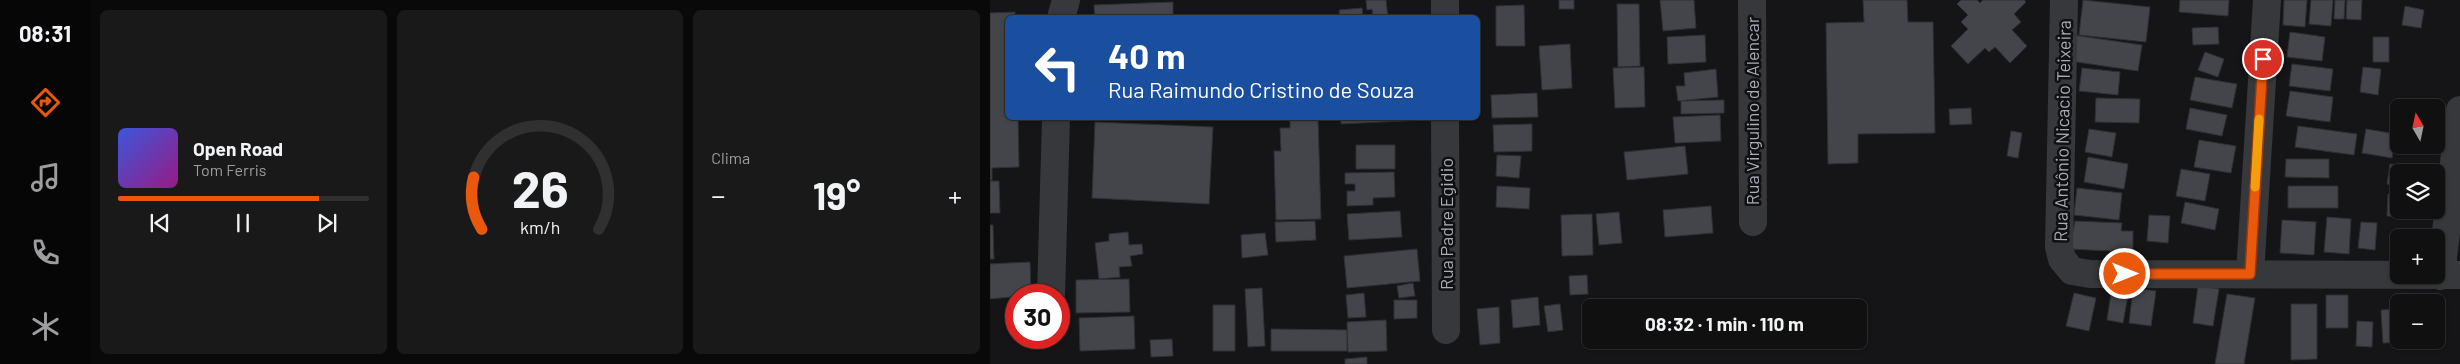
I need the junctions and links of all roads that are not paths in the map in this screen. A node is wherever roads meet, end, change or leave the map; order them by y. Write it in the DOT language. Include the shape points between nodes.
graph roads {
  1 [pos="1054,0"];
  2 [pos="1066,0"];
  3 [pos="1445,0"];
  4 [pos="1752,0"];
  5 [pos="2064,0"];
  6 [pos="2267,0"];
  7 [pos="1059,15"];
  8 [pos="1061,15"];
  9 [pos="1445,15"];
  10 [pos="2460,110"];
  11 [pos="1056,120"];
  12 [pos="1445,120"];
  13 [pos="1753,222"];
  14 [pos="2250,274"];
  15 [pos="2451,276"];
  16 [pos="1051,284"];
  17 [pos="1446,330"];
  1 -- 7 [label="street"];
  2 -- 8 [label="street"];
  3 -- 9 [label="street"];
  4 -- 13 [label="street, Rua Virgulino de Alencar"];
  5 -- 14 [label="street, Rua Antônio Nicacio Teixeira" via="2059,246 2068,267 2072,271 2090,274"];
  6 -- 14 [label="street"];
  10 -- 15 [label="street"];
  11 -- 16 [label="street"];
  12 -- 17 [label="street, Rua Padre Egidio"];
  14 -- 15 [label="street"];
}
